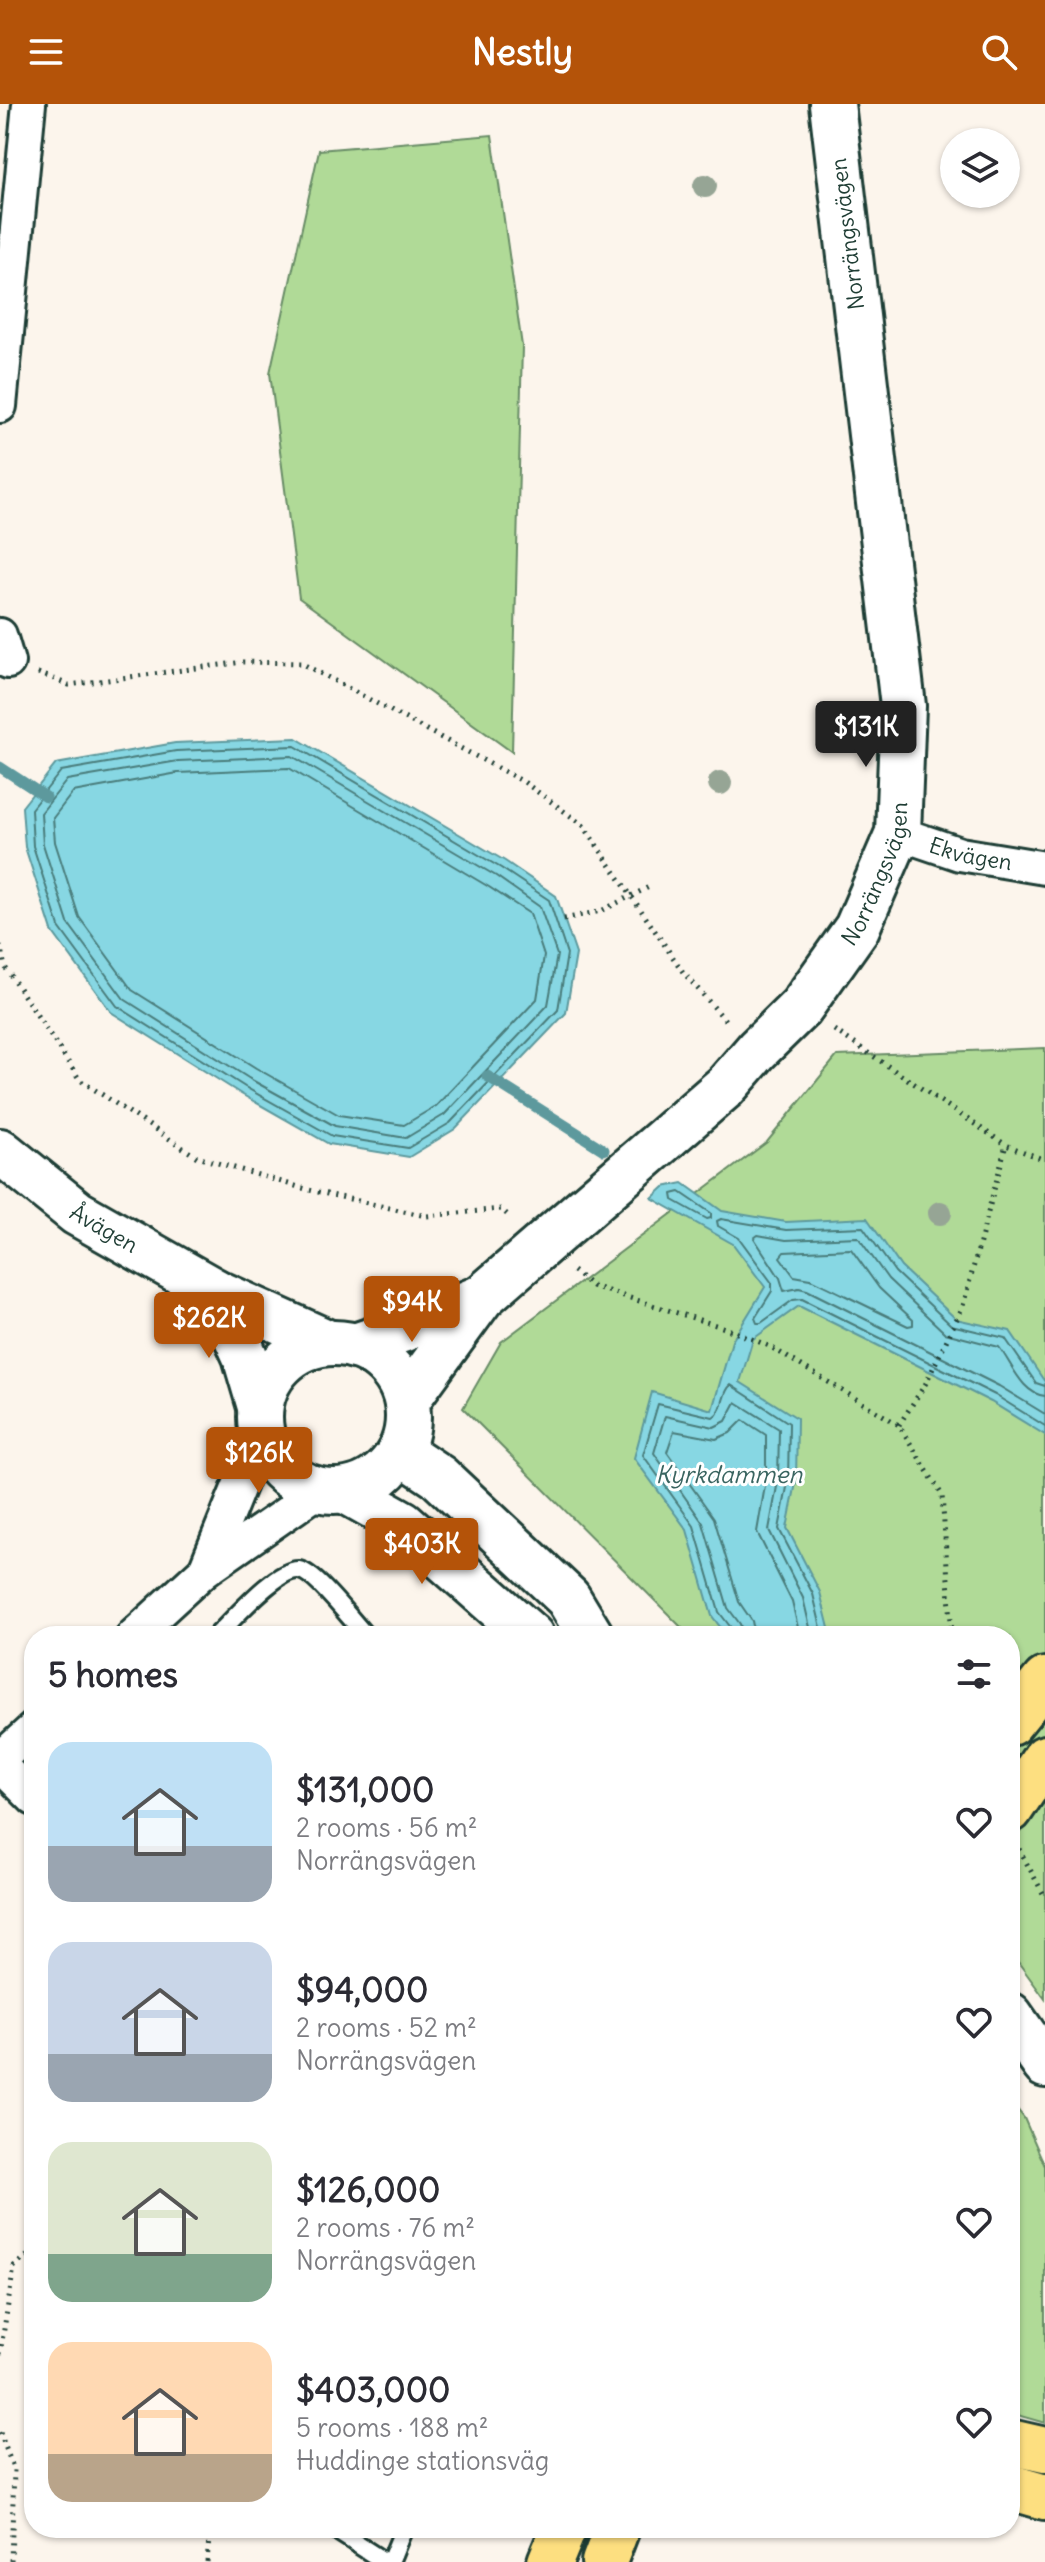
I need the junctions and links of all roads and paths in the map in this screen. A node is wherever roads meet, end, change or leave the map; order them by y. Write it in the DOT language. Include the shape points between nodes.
graph roads {
  1 [pos="29,104"];
  2 [pos="832,104"];
  3 [pos="0,406"];
  4 [pos="4,648"];
  5 [pos="898,833"];
  6 [pos="1045,868"];
  7 [pos="653,885"];
  8 [pos="631,896"];
  9 [pos="564,919"];
  10 [pos="0,945"];
  11 [pos="801,1007"];
  12 [pos="757,1050"];
  13 [pos="1006,1145"];
  14 [pos="0,1151"];
  15 [pos="1045,1160"];
  16 [pos="543,1245"];
  17 [pos="216,1292"];
  18 [pos="482,1297"];
  19 [pos="342,1345"];
  20 [pos="407,1400"];
  21 [pos="261,1419"];
  22 [pos="899,1425"];
  23 [pos="400,1451"];
  24 [pos="333,1490"];
  25 [pos="205,1570"];
  26 [pos="144,1626"];
  27 [pos="227,1626"];
  28 [pos="357,1626"];
  29 [pos="520,1626"];
  30 [pos="585,1626"];
  31 [pos="951,1626"];
  32 [pos="1045,1680"];
  33 [pos="1020,1711"];
  34 [pos="24,1738"];
  35 [pos="1045,1758"];
  36 [pos="0,1762"];
  37 [pos="24,1788"];
  38 [pos="1020,1812"];
  39 [pos="1020,1842"];
  40 [pos="1045,1897"];
  41 [pos="1020,2029"];
  42 [pos="1045,2065"];
  43 [pos="24,2258"];
  44 [pos="0,2354"];
  45 [pos="0,2433"];
  46 [pos="1020,2444"];
  47 [pos="1045,2450"];
  48 [pos="1020,2490"];
  49 [pos="1045,2497"];
  50 [pos="209,2538"];
  51 [pos="348,2538"];
  52 [pos="399,2538"];
  53 [pos="11,2562"];
  54 [pos="207,2562"];
  55 [pos="387,2562"];
  1 -- 3 [label="street"];
  2 -- 5 [label="street, Norrängsvägen" via="903,706"];
  4 -- 8 [label="path" via="69,685 243,662 301,663 524,782 583,825"];
  5 -- 6 [label="street, Ekvägen" via="960,854"];
  5 -- 11 [label="street, Norrängsvägen" via="857,928"];
  7 -- 8 [label="path"];
  8 -- 9 [label="path" via="601,911"];
  8 -- 12 [label="path" via="683,972"];
  10 -- 16 [label="path" via="5,967 80,1080 197,1157 309,1190 426,1216 501,1209"];
  11 -- 12 [label="street, Norrängsvägen"];
  11 -- 13 [label="path"];
  12 -- 16 [label="street, Norrängsvägen" via="726,1086"];
  13 -- 15 [label="path"];
  13 -- 22 [label="path" via="963,1306"];
  14 -- 17 [label="street, Åvägen" via="77,1213"];
  16 -- 18 [label="street, Norrängsvägen"];
  16 -- 22 [label="path" via="592,1286 769,1346"];
  17 -- 19 [label="street, Åvägen"];
  17 -- 21 [label="street" via="245,1356"];
  18 -- 19 [label="street, Norrängsvägen" via="402,1330"];
  18 -- 20 [label="street, Norrängsvägen"];
  19 -- 20 [label="street" via="379,1358"];
  19 -- 21 [label="street" via="305,1350 285,1362 268,1382"];
  20 -- 23 [label="street" via="408,1427"];
  21 -- 24 [label="street" via="276,1465 296,1482"];
  21 -- 25 [label="street"];
  22 -- 31 [label="path" via="942,1495"];
  23 -- 24 [label="street" via="370,1482"];
  23 -- 30 [label="street" via="439,1477 568,1598"];
  24 -- 25 [label="street"];
  24 -- 29 [label="street" via="403,1523"];
  25 -- 26 [label="street"];
  27 -- 28 [label="lane" via="286,1572 300,1570"];
  32 -- 33 [label="main road"];
  34 -- 36 [label="street"];
  35 -- 38 [label="main road"];
  36 -- 37 [label="street"];
  39 -- 40 [label="path"];
  41 -- 42 [label="street"];
  43 -- 44 [label="path" via="14,2267"];
  45 -- 53 [label="path" via="14,2470"];
  46 -- 47 [label="main road"];
  48 -- 49 [label="main road"];
  50 -- 54 [label="path"];
  51 -- 55 [label="lane"];
  52 -- 55 [label="lane"];
}
